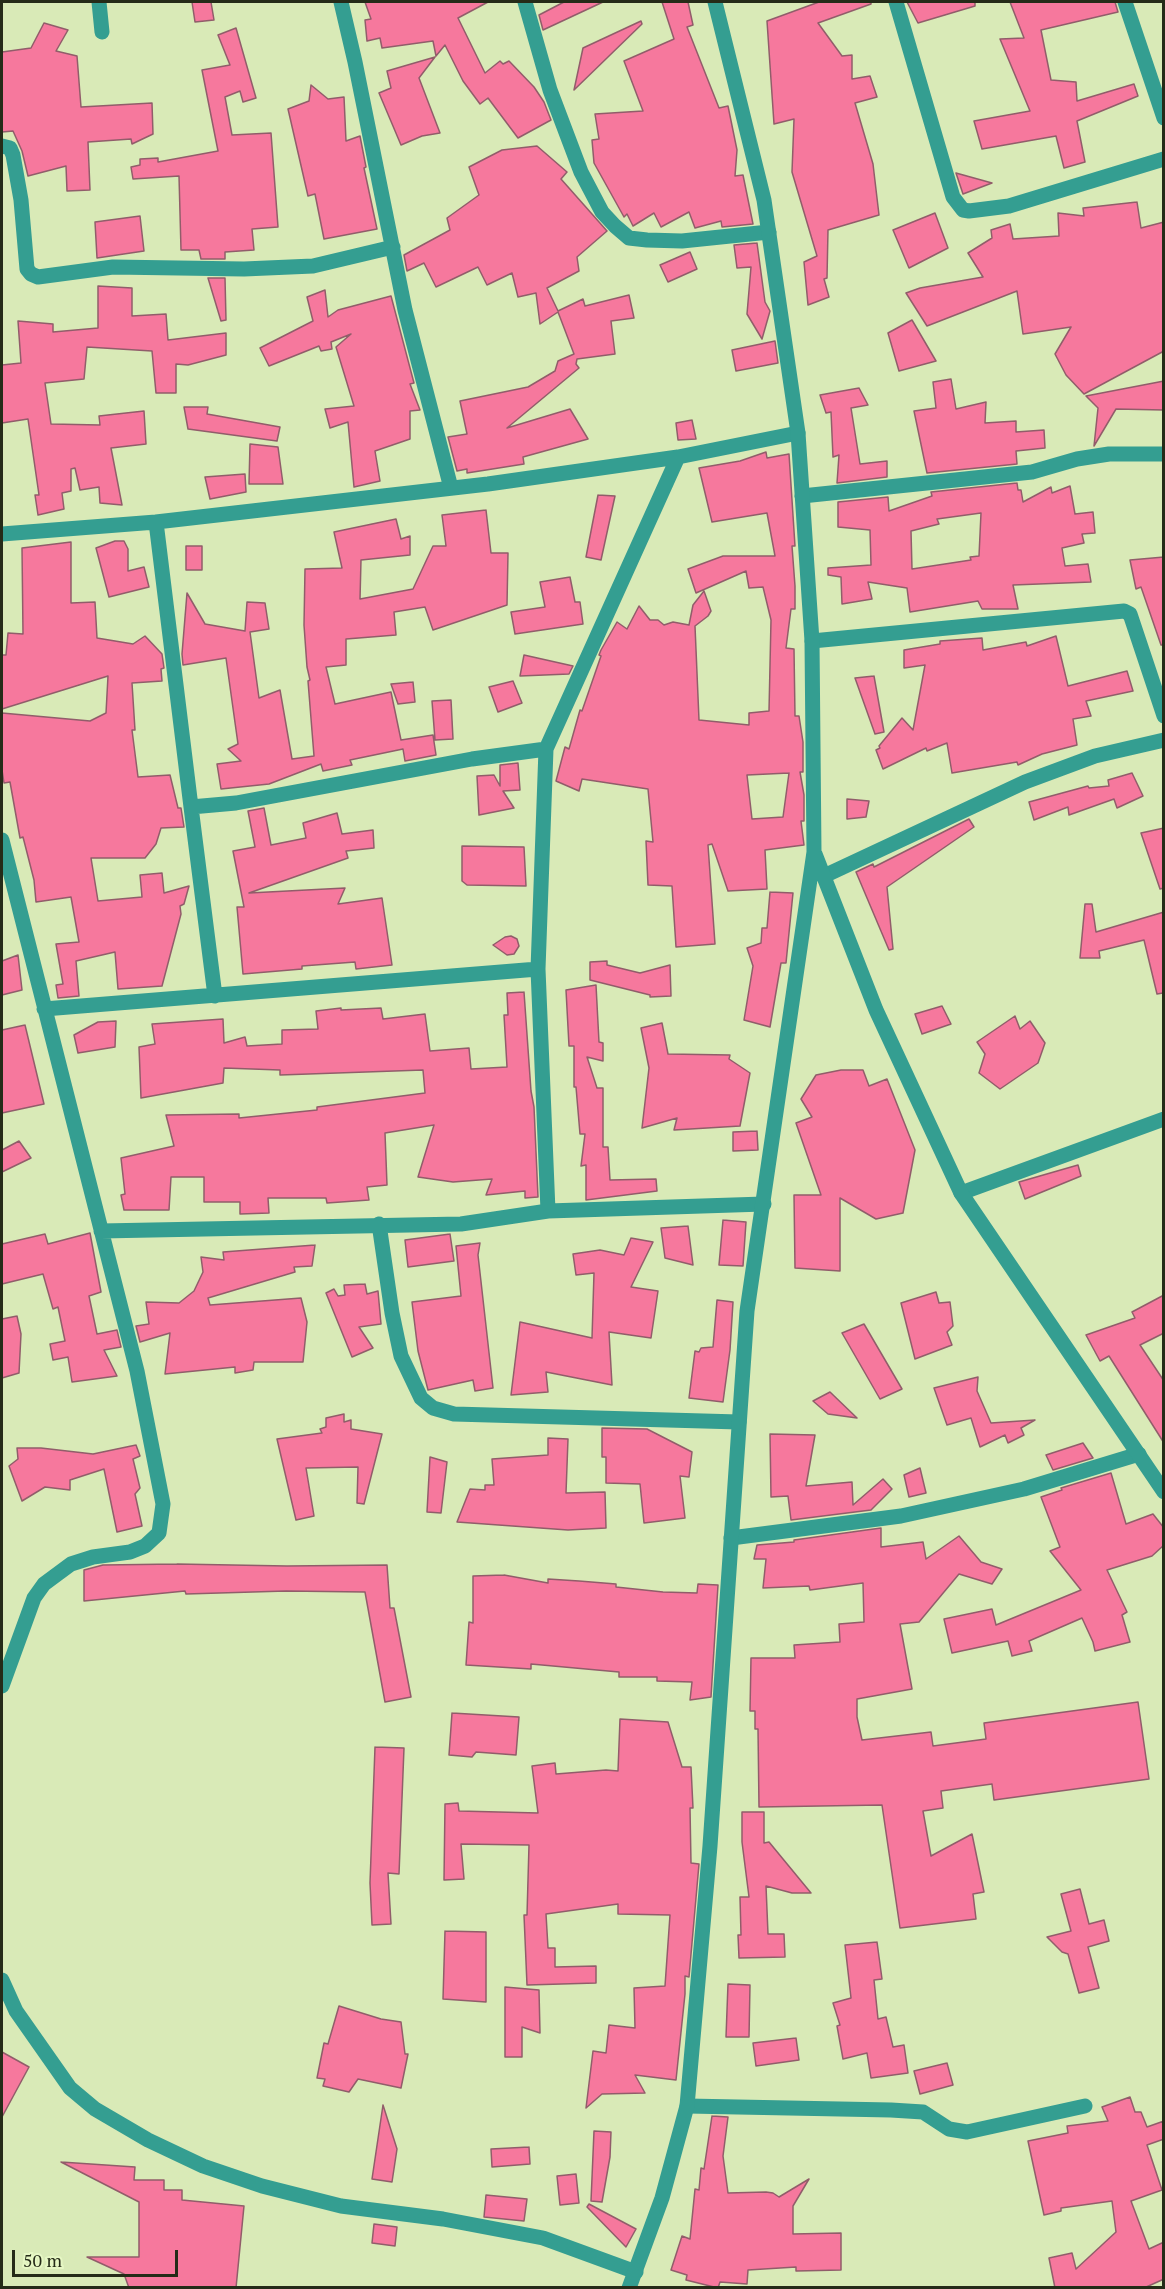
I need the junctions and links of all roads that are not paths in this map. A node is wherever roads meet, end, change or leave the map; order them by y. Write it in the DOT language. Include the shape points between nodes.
graph roads {
  1 [pos="99,2"];
  2 [pos="341,2"];
  3 [pos="525,2"];
  4 [pos="715,2"];
  5 [pos="896,2"];
  6 [pos="1125,2"];
  7 [pos="102,32"];
  8 [pos="1164,118"];
  9 [pos="2,146"];
  10 [pos="1164,159"];
  11 [pos="769,232"];
  12 [pos="393,247"];
  13 [pos="798,433"];
  14 [pos="1164,454"];
  15 [pos="678,457"];
  16 [pos="451,488"];
  17 [pos="802,496"];
  18 [pos="156,522"];
  19 [pos="2,534"];
  20 [pos="812,641"];
  21 [pos="1164,716"];
  22 [pos="1164,740"];
  23 [pos="546,749"];
  24 [pos="191,807"];
  25 [pos="2,840"];
  26 [pos="814,852"];
  27 [pos="824,876"];
  28 [pos="538,969"];
  29 [pos="215,996"];
  30 [pos="44,1009"];
  31 [pos="1164,1119"];
  32 [pos="961,1193"];
  33 [pos="764,1204"];
  34 [pos="548,1211"];
  35 [pos="379,1224"];
  36 [pos="101,1232"];
  37 [pos="739,1422"];
  38 [pos="1138,1454"];
  39 [pos="1161,1482"];
  40 [pos="731,1538"];
  41 [pos="2,1686"];
  42 [pos="2,1980"];
  43 [pos="687,2106"];
  44 [pos="1085,2106"];
  45 [pos="636,2272"];
  46 [pos="629,2288"];
  1 -- 7 [label="street"];
  2 -- 12 [label="street"];
  3 -- 11 [label="street" via="550,90 581,172 602,212 615,226 629,238 647,240 682,241"];
  4 -- 11 [label="street" via="762,189"];
  5 -- 10 [label="street" via="953,197 963,210 1009,206"];
  6 -- 8 [label="street"];
  9 -- 12 [label="street" via="10,148 13,155 27,269 38,277 113,267 313,266"];
  11 -- 13 [label="street"];
  12 -- 16 [label="street" via="405,310"];
  13 -- 15 [label="street"];
  13 -- 17 [label="street"];
  14 -- 17 [label="street" via="1109,454 1032,472"];
  15 -- 16 [label="street"];
  15 -- 23 [label="street"];
  16 -- 18 [label="street"];
  17 -- 20 [label="street"];
  18 -- 19 [label="street"];
  18 -- 24 [label="street"];
  20 -- 21 [label="street" via="1124,610 1130,614"];
  20 -- 26 [label="street"];
  22 -- 27 [label="street" via="1095,756 1025,782"];
  23 -- 24 [label="street" via="236,803"];
  23 -- 28 [label="street"];
  24 -- 29 [label="street"];
  25 -- 30 [label="street"];
  26 -- 27 [label="street"];
  26 -- 33 [label="street"];
  27 -- 32 [label="street" via="876,1010"];
  28 -- 29 [label="street"];
  28 -- 34 [label="street"];
  29 -- 30 [label="street"];
  30 -- 36 [label="street"];
  31 -- 32 [label="street"];
  32 -- 38 [label="street"];
  33 -- 34 [label="street"];
  33 -- 37 [label="street" via="747,1311"];
  34 -- 35 [label="street" via="461,1224"];
  35 -- 36 [label="street"];
  35 -- 37 [label="street" via="401,1356 421,1398 433,1408 454,1414"];
  36 -- 41 [label="street" via="153,1447 163,1504 159,1533 138,1549 71,1564 44,1584 22,1626"];
  37 -- 40 [label="street"];
  38 -- 39 [label="street"];
  38 -- 40 [label="street" via="1024,1489 901,1516"];
  40 -- 43 [label="street"];
  42 -- 45 [label="street" via="16,2011 70,2088 95,2109 138,2135 203,2166 341,2206 443,2219 543,2238"];
  43 -- 44 [label="street" via="923,2112 949,2128 967,2132"];
  43 -- 45 [label="street" via="662,2198"];
  45 -- 46 [label="street"];
}
